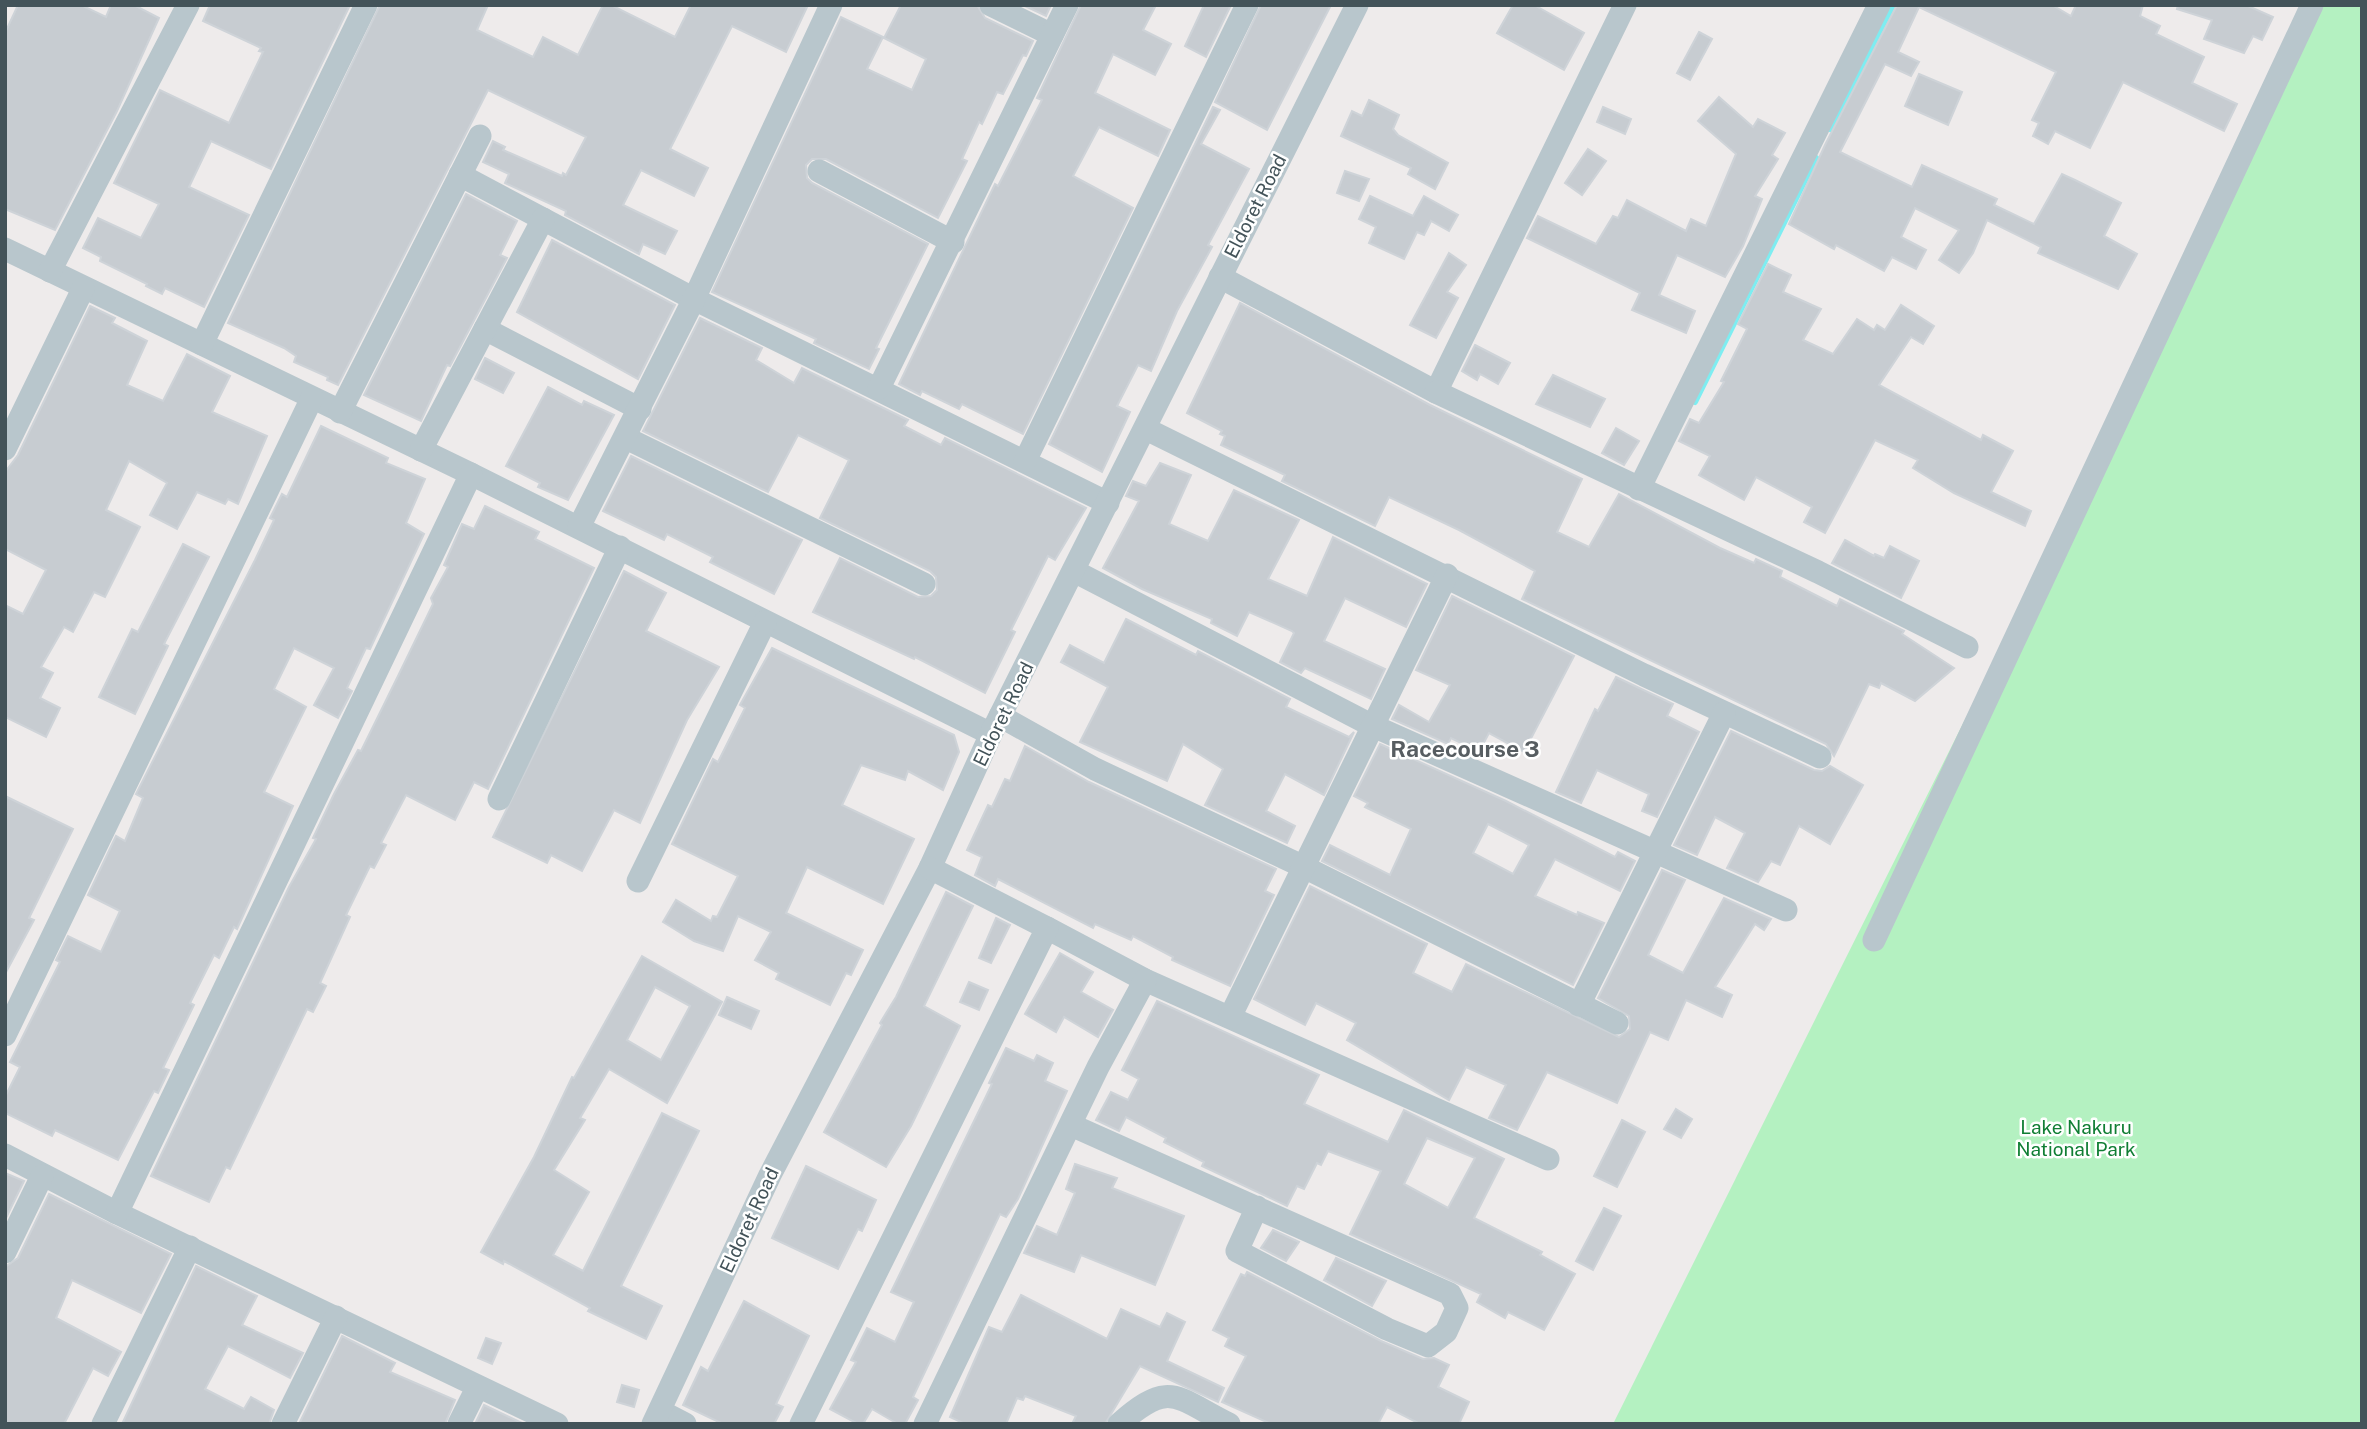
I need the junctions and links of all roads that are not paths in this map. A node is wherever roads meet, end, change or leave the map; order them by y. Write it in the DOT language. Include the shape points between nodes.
graph roads {
  1 [pos="188,5"];
  2 [pos="366,5"];
  3 [pos="831,5"];
  4 [pos="991,5"];
  5 [pos="1067,5"];
  6 [pos="1247,5"];
  7 [pos="1357,5"];
  8 [pos="1625,5"];
  9 [pos="1879,5"];
  10 [pos="2312,5"];
  11 [pos="1052,35"];
  12 [pos="480,136"];
  13 [pos="819,171"];
  14 [pos="460,175"];
  15 [pos="543,219"];
  16 [pos="953,242"];
  17 [pos="5,249"];
  18 [pos="50,271"];
  19 [pos="1220,277"];
  20 [pos="83,289"];
  21 [pos="694,299"];
  22 [pos="485,329"];
  23 [pos="202,344"];
  24 [pos="879,388"];
  25 [pos="1436,391"];
  26 [pos="312,398"];
  27 [pos="640,409"];
  28 [pos="340,412"];
  29 [pos="1146,429"];
  30 [pos="626,438"];
  31 [pos="5,449"];
  32 [pos="421,450"];
  33 [pos="1025,461"];
  34 [pos="471,474"];
  35 [pos="1639,489"];
  36 [pos="1108,503"];
  37 [pos="579,527"];
  38 [pos="620,547"];
  39 [pos="1074,571"];
  40 [pos="1447,575"];
  41 [pos="924,584"];
  42 [pos="765,622"];
  43 [pos="1967,647"];
  44 [pos="1724,713"];
  45 [pos="995,725"];
  46 [pos="1371,725"];
  47 [pos="1820,757"];
  48 [pos="499,799"];
  49 [pos="1655,852"];
  50 [pos="1304,867"];
  51 [pos="930,868"];
  52 [pos="638,881"];
  53 [pos="1786,910"];
  54 [pos="1048,928"];
  55 [pos="1874,940"];
  56 [pos="1145,980"];
  57 [pos="1579,1005"];
  58 [pos="1230,1017"];
  59 [pos="1616,1023"];
  60 [pos="5,1035"];
  61 [pos="1071,1125"];
  62 [pos="5,1156"];
  63 [pos="1548,1159"];
  64 [pos="42,1176"];
  65 [pos="1257,1207"];
  66 [pos="117,1213"];
  67 [pos="190,1247"];
  68 [pos="5,1252"];
  69 [pos="336,1317"];
  70 [pos="477,1388"];
  71 [pos="657,1417"];
  72 [pos="103,1424"];
  73 [pos="283,1424"];
  74 [pos="459,1424"];
  75 [pos="557,1424"];
  76 [pos="685,1424"];
  77 [pos="801,1424"];
  78 [pos="925,1424"];
  79 [pos="1119,1424"];
  80 [pos="1229,1424"];
  1 -- 18 [label="street"];
  2 -- 23 [label="street"];
  3 -- 21 [label="street"];
  4 -- 11 [label="street"];
  5 -- 11 [label="street"];
  6 -- 33 [label="street"];
  7 -- 19 [label="street, Eldoret Road"];
  8 -- 25 [label="street"];
  9 -- 35 [label="street"];
  10 -- 55 [label="street"];
  11 -- 16 [label="street"];
  12 -- 14 [label="street"];
  13 -- 16 [label="street"];
  14 -- 15 [label="street"];
  14 -- 28 [label="street"];
  15 -- 21 [label="street"];
  15 -- 22 [label="street"];
  16 -- 24 [label="street"];
  17 -- 18 [label="street"];
  18 -- 20 [label="street"];
  19 -- 25 [label="street"];
  19 -- 29 [label="street, Eldoret Road"];
  20 -- 23 [label="street"];
  20 -- 31 [label="street"];
  21 -- 24 [label="street"];
  21 -- 27 [label="street"];
  22 -- 27 [label="street"];
  22 -- 32 [label="street"];
  23 -- 26 [label="street"];
  24 -- 33 [label="street"];
  25 -- 35 [label="street"];
  26 -- 28 [label="street"];
  26 -- 60 [label="street"];
  27 -- 30 [label="street"];
  28 -- 32 [label="street"];
  29 -- 36 [label="street, Eldoret Road"];
  29 -- 40 [label="street"];
  30 -- 37 [label="street"];
  30 -- 41 [label="street"];
  32 -- 34 [label="street"];
  33 -- 36 [label="street"];
  34 -- 37 [label="street"];
  34 -- 66 [label="street"];
  35 -- 43 [label="street"];
  36 -- 39 [label="street, Eldoret Road"];
  37 -- 38 [label="street"];
  38 -- 42 [label="street"];
  38 -- 48 [label="street"];
  39 -- 45 [label="street, Eldoret Road"];
  39 -- 46 [label="street"];
  40 -- 44 [label="street"];
  40 -- 46 [label="street"];
  42 -- 45 [label="street"];
  42 -- 52 [label="street"];
  44 -- 47 [label="street"];
  44 -- 49 [label="street"];
  45 -- 50 [label="street"];
  45 -- 51 [label="street, Eldoret Road"];
  46 -- 49 [label="street"];
  46 -- 50 [label="street"];
  49 -- 53 [label="street"];
  49 -- 57 [label="street"];
  50 -- 57 [label="street"];
  50 -- 58 [label="street"];
  51 -- 54 [label="street"];
  51 -- 71 [label="street, Eldoret Road" via="770,1175"];
  54 -- 56 [label="street"];
  54 -- 77 [label="street"];
  56 -- 58 [label="street"];
  56 -- 61 [label="street"];
  57 -- 59 [label="street"];
  58 -- 63 [label="street"];
  61 -- 65 [label="street"];
  61 -- 78 [label="street"];
  62 -- 64 [label="street"];
  64 -- 66 [label="street"];
  64 -- 68 [label="street"];
  65 -- 65 [label="street" via="1450,1294 1457,1308 1447,1332 1429,1346 1237,1251"];
  66 -- 67 [label="street"];
  67 -- 69 [label="street"];
  67 -- 72 [label="street"];
  69 -- 70 [label="street"];
  69 -- 73 [label="street"];
  70 -- 74 [label="street"];
  70 -- 75 [label="street"];
  71 -- 76 [label="street"];
  79 -- 80 [label="street" via="1158,1395 1184,1399"];
}
